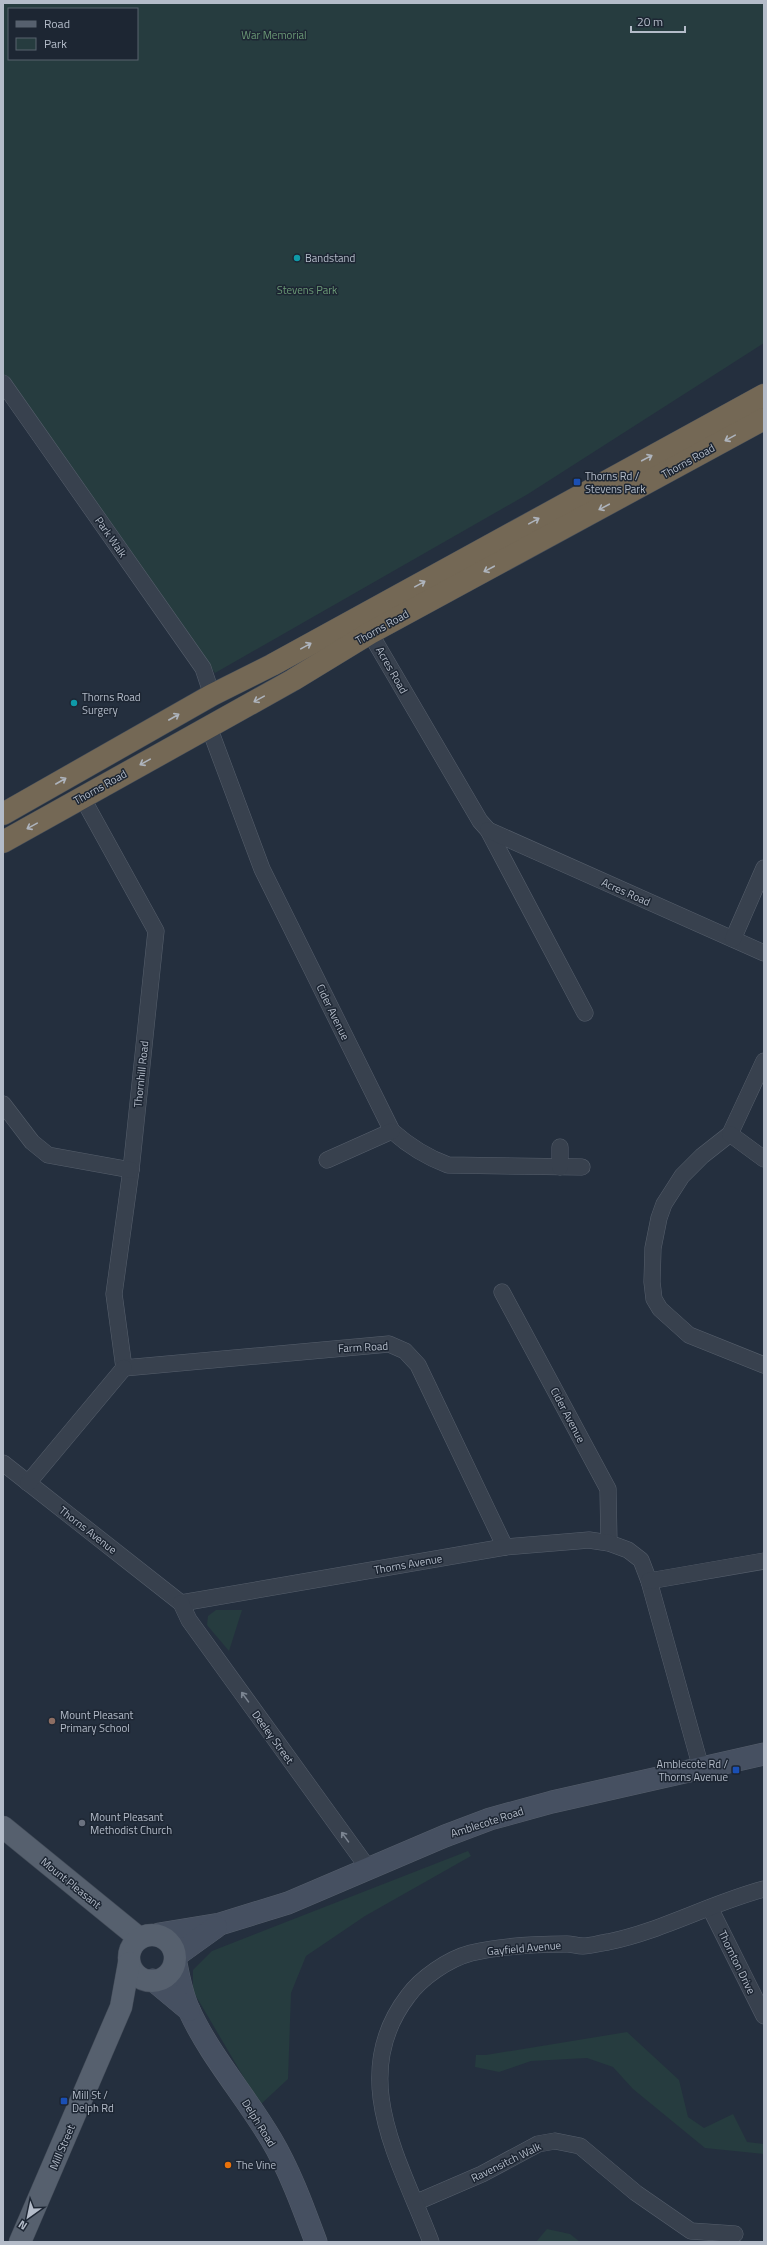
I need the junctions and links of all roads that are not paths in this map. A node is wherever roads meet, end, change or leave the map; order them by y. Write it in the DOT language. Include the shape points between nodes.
graph roads {
  1 [pos="3,383"];
  2 [pos="764,395"];
  3 [pos="764,419"];
  4 [pos="370,633"];
  5 [pos="212,695"];
  6 [pos="209,727"];
  7 [pos="82,798"];
  8 [pos="3,814"];
  9 [pos="488,830"];
  10 [pos="3,842"];
  11 [pos="764,868"];
  12 [pos="733,939"];
  13 [pos="764,953"];
  14 [pos="585,1013"];
  15 [pos="764,1061"];
  16 [pos="3,1104"];
  17 [pos="392,1131"];
  18 [pos="730,1134"];
  19 [pos="560,1148"];
  20 [pos="327,1160"];
  21 [pos="764,1160"];
  22 [pos="560,1167"];
  23 [pos="582,1167"];
  24 [pos="131,1170"];
  25 [pos="502,1292"];
  26 [pos="764,1365"];
  27 [pos="124,1368"];
  28 [pos="3,1463"];
  29 [pos="28,1483"];
  30 [pos="609,1543"];
  31 [pos="506,1547"];
  32 [pos="764,1561"];
  33 [pos="649,1581"];
  34 [pos="181,1603"];
  35 [pos="764,1754"];
  36 [pos="701,1768"];
  37 [pos="3,1827"];
  38 [pos="368,1868"];
  39 [pos="764,1889"];
  40 [pos="710,1908"];
  41 [pos="220,1924"];
  42 [pos="149,1936"];
  43 [pos="176,1959"];
  44 [pos="129,1963"];
  45 [pos="150,1980"];
  46 [pos="121,2007"];
  47 [pos="189,2010"];
  48 [pos="764,2016"];
  49 [pos="417,2202"];
  50 [pos="735,2234"];
  51 [pos="690,2237"];
  52 [pos="20,2242"];
  53 [pos="316,2242"];
  54 [pos="431,2242"];
  1 -- 5 [label="street, Park Walk" via="202,668"];
  5 -- 2 [label="highway, Thorns Road, one-way"];
  3 -- 4 [label="highway, Thorns Road, one-way"];
  4 -- 6 [label="highway, Thorns Road, one-way"];
  4 -- 9 [label="street, Acres Road" via="480,821"];
  8 -- 5 [label="highway, Thorns Road, one-way"];
  6 -- 7 [label="highway, Thorns Road, one-way"];
  6 -- 17 [label="street, Cider Avenue" via="262,868"];
  7 -- 10 [label="highway, Thorns Road, one-way"];
  7 -- 24 [label="street, Thornhill Road" via="156,931"];
  9 -- 12 [label="street, Acres Road"];
  9 -- 14 [label="street, Acres Road"];
  11 -- 12 [label="street"];
  12 -- 13 [label="street, Acres Road"];
  15 -- 18 [label="street"];
  16 -- 24 [label="street" via="32,1142 48,1155"];
  17 -- 20 [label="street"];
  17 -- 22 [label="street, Cider Avenue" via="410,1147 430,1159 448,1165"];
  18 -- 21 [label="street"];
  18 -- 26 [label="street" via="682,1176 664,1204 658,1218 653,1248 654,1293 660,1310 688,1334"];
  19 -- 22 [label="street"];
  22 -- 23 [label="street, Cider Avenue"];
  24 -- 27 [label="street, Thornhill Road" via="114,1294"];
  25 -- 30 [label="street, Cider Avenue" via="608,1489"];
  27 -- 29 [label="street"];
  27 -- 31 [label="street, Farm Road" via="389,1344 405,1351 418,1365"];
  28 -- 29 [label="street, Thorns Avenue"];
  29 -- 34 [label="street, Thorns Avenue"];
  30 -- 31 [label="street, Thorns Avenue" via="589,1540"];
  30 -- 33 [label="street, Thorns Avenue" via="628,1550 640,1560"];
  31 -- 34 [label="street, Thorns Avenue"];
  32 -- 33 [label="street"];
  33 -- 36 [label="street, Thorns Avenue"];
  38 -- 34 [label="street, Deeley Street, one-way" via="189,1620"];
  35 -- 36 [label="street, Amblecote Road"];
  36 -- 38 [label="street, Amblecote Road" via="490,1819"];
  37 -- 42 [label="main road, Mount Pleasant"];
  38 -- 41 [label="street, Amblecote Road" via="288,1904"];
  39 -- 40 [label="street, Gayfield Avenue"];
  40 -- 48 [label="street, Thornton Drive"];
  40 -- 49 [label="street, Gayfield Avenue" via="649,1931 609,1942 583,1946 568,1944 503,1947 469,1954 451,1961 415,1986 395,2012 385,2037 380,2066 381,2107 388,2136"];
  41 -- 42 [label="street, Amblecote Road"];
  41 -- 43 [label="street, Amblecote Road"];
  42 -- 43 [label="main road" via="170,1943"];
  42 -- 44 [label="main road" via="133,1944"];
  43 -- 45 [label="main road" via="171,1973 164,1978"];
  43 -- 47 [label="street, Delph Road" via="182,1992"];
  44 -- 45 [label="main road" via="134,1972"];
  44 -- 46 [label="main road, Mill Street"];
  45 -- 46 [label="main road, Mill Street"];
  45 -- 47 [label="street, Delph Road"];
  46 -- 52 [label="main road, Mill Street"];
  47 -- 53 [label="street, Delph Road" via="208,2045 271,2139 298,2193"];
  49 -- 51 [label="street, Ravensitch Walk" via="482,2174 538,2144 554,2141 580,2146"];
  49 -- 54 [label="street, Gayfield Avenue"];
  50 -- 51 [label="street, Ravensitch Walk"];
}
